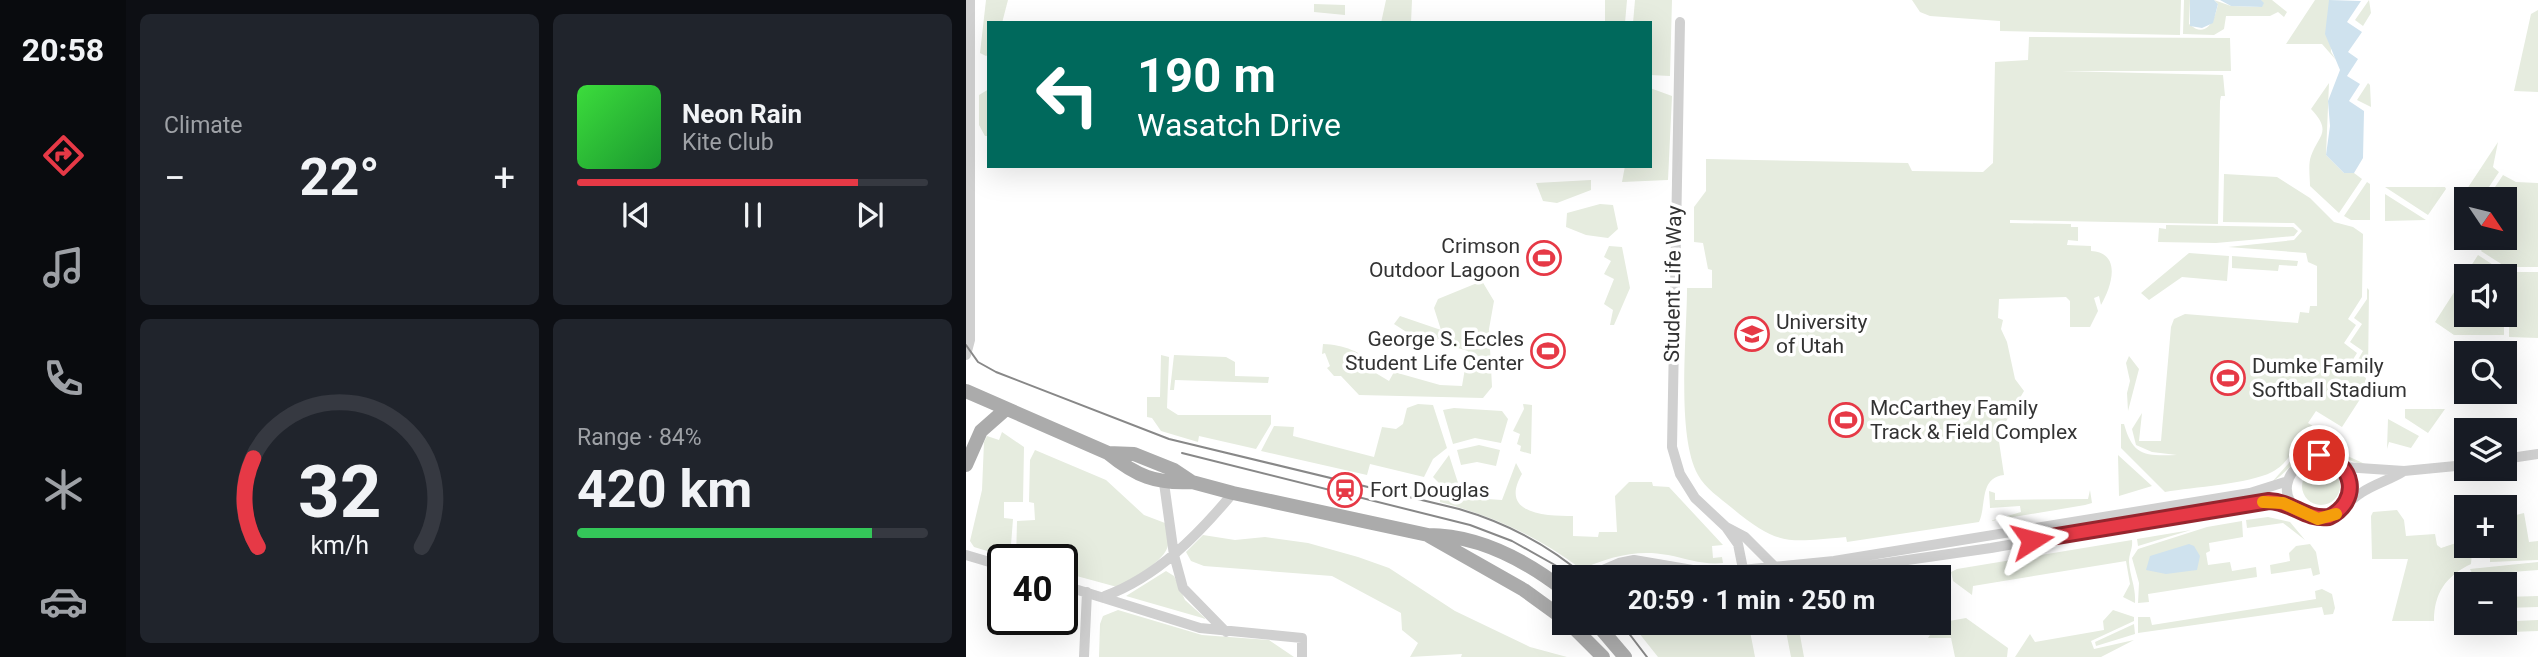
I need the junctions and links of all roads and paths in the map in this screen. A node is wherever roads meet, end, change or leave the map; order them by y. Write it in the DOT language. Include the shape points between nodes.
graph roads {
  1 [pos="970,0"];
  2 [pos="1680,22"];
  3 [pos="966,355"];
  4 [pos="966,391"];
  5 [pos="1006,409"];
  6 [pos="1108,453"];
  7 [pos="2538,454"];
  8 [pos="2517,457"];
  9 [pos="966,465"];
  10 [pos="2454,466"];
  11 [pos="2344,467"];
  12 [pos="2404,471"];
  13 [pos="2288,481"];
  14 [pos="1192,482"];
  15 [pos="1164,483"];
  16 [pos="1233,493"];
  17 [pos="2346,505"];
  18 [pos="2295,507"];
  19 [pos="1727,527"];
  20 [pos="1428,535"];
  21 [pos="1445,546"];
  22 [pos="966,555"];
  23 [pos="1174,555"];
  24 [pos="987,561"];
  25 [pos="1614,565"];
  26 [pos="1663,565"];
  27 [pos="1741,565"];
  28 [pos="1773,565"];
  29 [pos="1866,565"];
  30 [pos="1552,583"];
  31 [pos="1552,586"];
  32 [pos="1078,590"];
  33 [pos="1087,593"];
  34 [pos="1105,596"];
  35 [pos="1552,610"];
  36 [pos="1226,632"];
  37 [pos="1581,635"];
  38 [pos="1606,635"];
  39 [pos="1084,657"];
  40 [pos="1302,657"];
  41 [pos="1603,657"];
  42 [pos="1625,657"];
  1 -- 3 [label="street" via="970,340"];
  2 -- 19 [label="street, Student Life Way" via="1672,447 1684,482 1703,507"];
  4 -- 5 [label="main road"];
  5 -- 6 [label="main road"];
  5 -- 9 [label="main road" via="981,430"];
  6 -- 14 [label="main road" via="1134,454"];
  6 -- 15 [label="main road" via="1128,469"];
  7 -- 8 [label="street"];
  10 -- 12 [label="street"];
  11 -- 12 [label="street"];
  11 -- 13 [label="street" via="2330,457 2309,457 2292,471"];
  11 -- 17 [label="street" via="2351,488"];
  12 -- 17 [label="street"];
  13 -- 18 [label="street"];
  13 -- 28 [label="street" via="2250,493 1994,536 1834,561"];
  14 -- 15 [label="main road"];
  14 -- 16 [label="main road"];
  15 -- 23 [label="street"];
  16 -- 20 [label="main road"];
  16 -- 23 [label="street"];
  17 -- 18 [label="street" via="2318,519"];
  18 -- 29 [label="street" via="2250,503"];
  19 -- 27 [label="street, Student Life Way" via="1738,544"];
  19 -- 28 [label="street, Student Life Way" via="1745,537"];
  20 -- 21 [label="main road"];
  20 -- 30 [label="main road" via="1455,535 1481,543"];
  21 -- 31 [label="main road" via="1477,551"];
  21 -- 35 [label="main road"];
  22 -- 24 [label="street"];
  23 -- 34 [label="street" via="1123,590"];
  23 -- 36 [label="street" via="1188,596"];
  25 -- 26 [label="street" via="1634,560"];
  32 -- 33 [label="street"];
  33 -- 34 [label="street"];
  33 -- 39 [label="street"];
  34 -- 36 [label="street" via="1145,613"];
  36 -- 40 [label="street" via="1302,638"];
  37 -- 41 [label="main road"];
  38 -- 42 [label="main road"];
}
